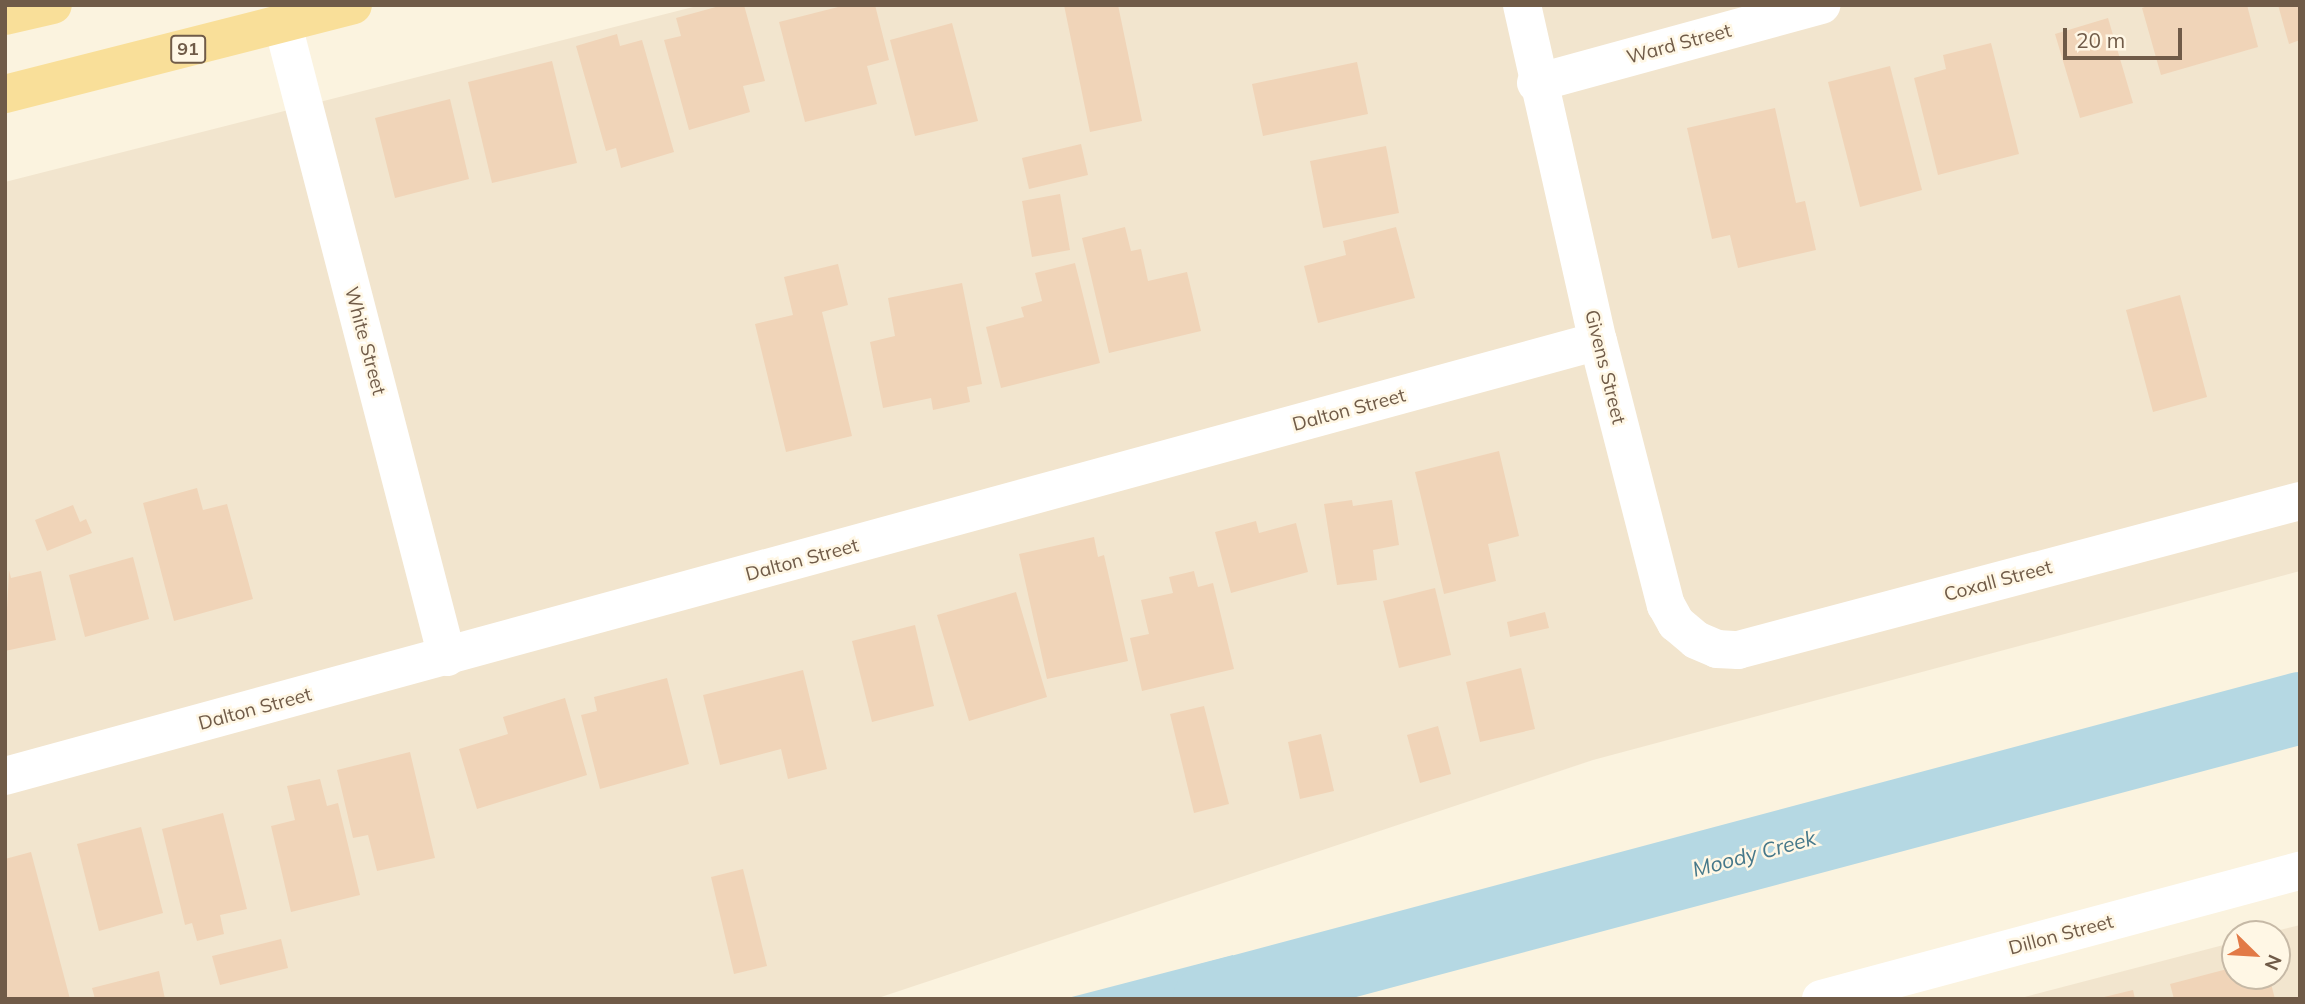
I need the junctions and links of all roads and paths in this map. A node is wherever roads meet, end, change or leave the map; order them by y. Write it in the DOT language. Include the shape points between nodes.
graph roads {
  1 [pos="53,5"];
  2 [pos="353,5"];
  3 [pos="1504,5"];
  4 [pos="1522,5"];
  5 [pos="1822,5"];
  6 [pos="5,16"];
  7 [pos="283,25"];
  8 [pos="1536,83"];
  9 [pos="5,94"];
  10 [pos="1598,341"];
  11 [pos="2300,501"];
  12 [pos="1696,640"];
  13 [pos="447,657"];
  14 [pos="5,776"];
  15 [pos="2300,871"];
  16 [pos="1821,999"];
  1 -- 6 [label="main road"];
  2 -- 7 [label="main road, 91"];
  3 -- 8 [label="street, Givens Street"];
  4 -- 8 [label="street, Givens Street"];
  5 -- 8 [label="street, Ward Street"];
  7 -- 9 [label="main road, 91"];
  7 -- 13 [label="street, White Street"];
  8 -- 10 [label="street, Givens Street"];
  10 -- 12 [label="street, Givens Street" via="1666,605 1676,623"];
  10 -- 13 [label="street, Dalton Street"];
  11 -- 12 [label="street, Coxall Street" via="1738,650 1717,649"];
  13 -- 14 [label="street, Dalton Street"];
  15 -- 16 [label="street, Dillon Street"];
}
